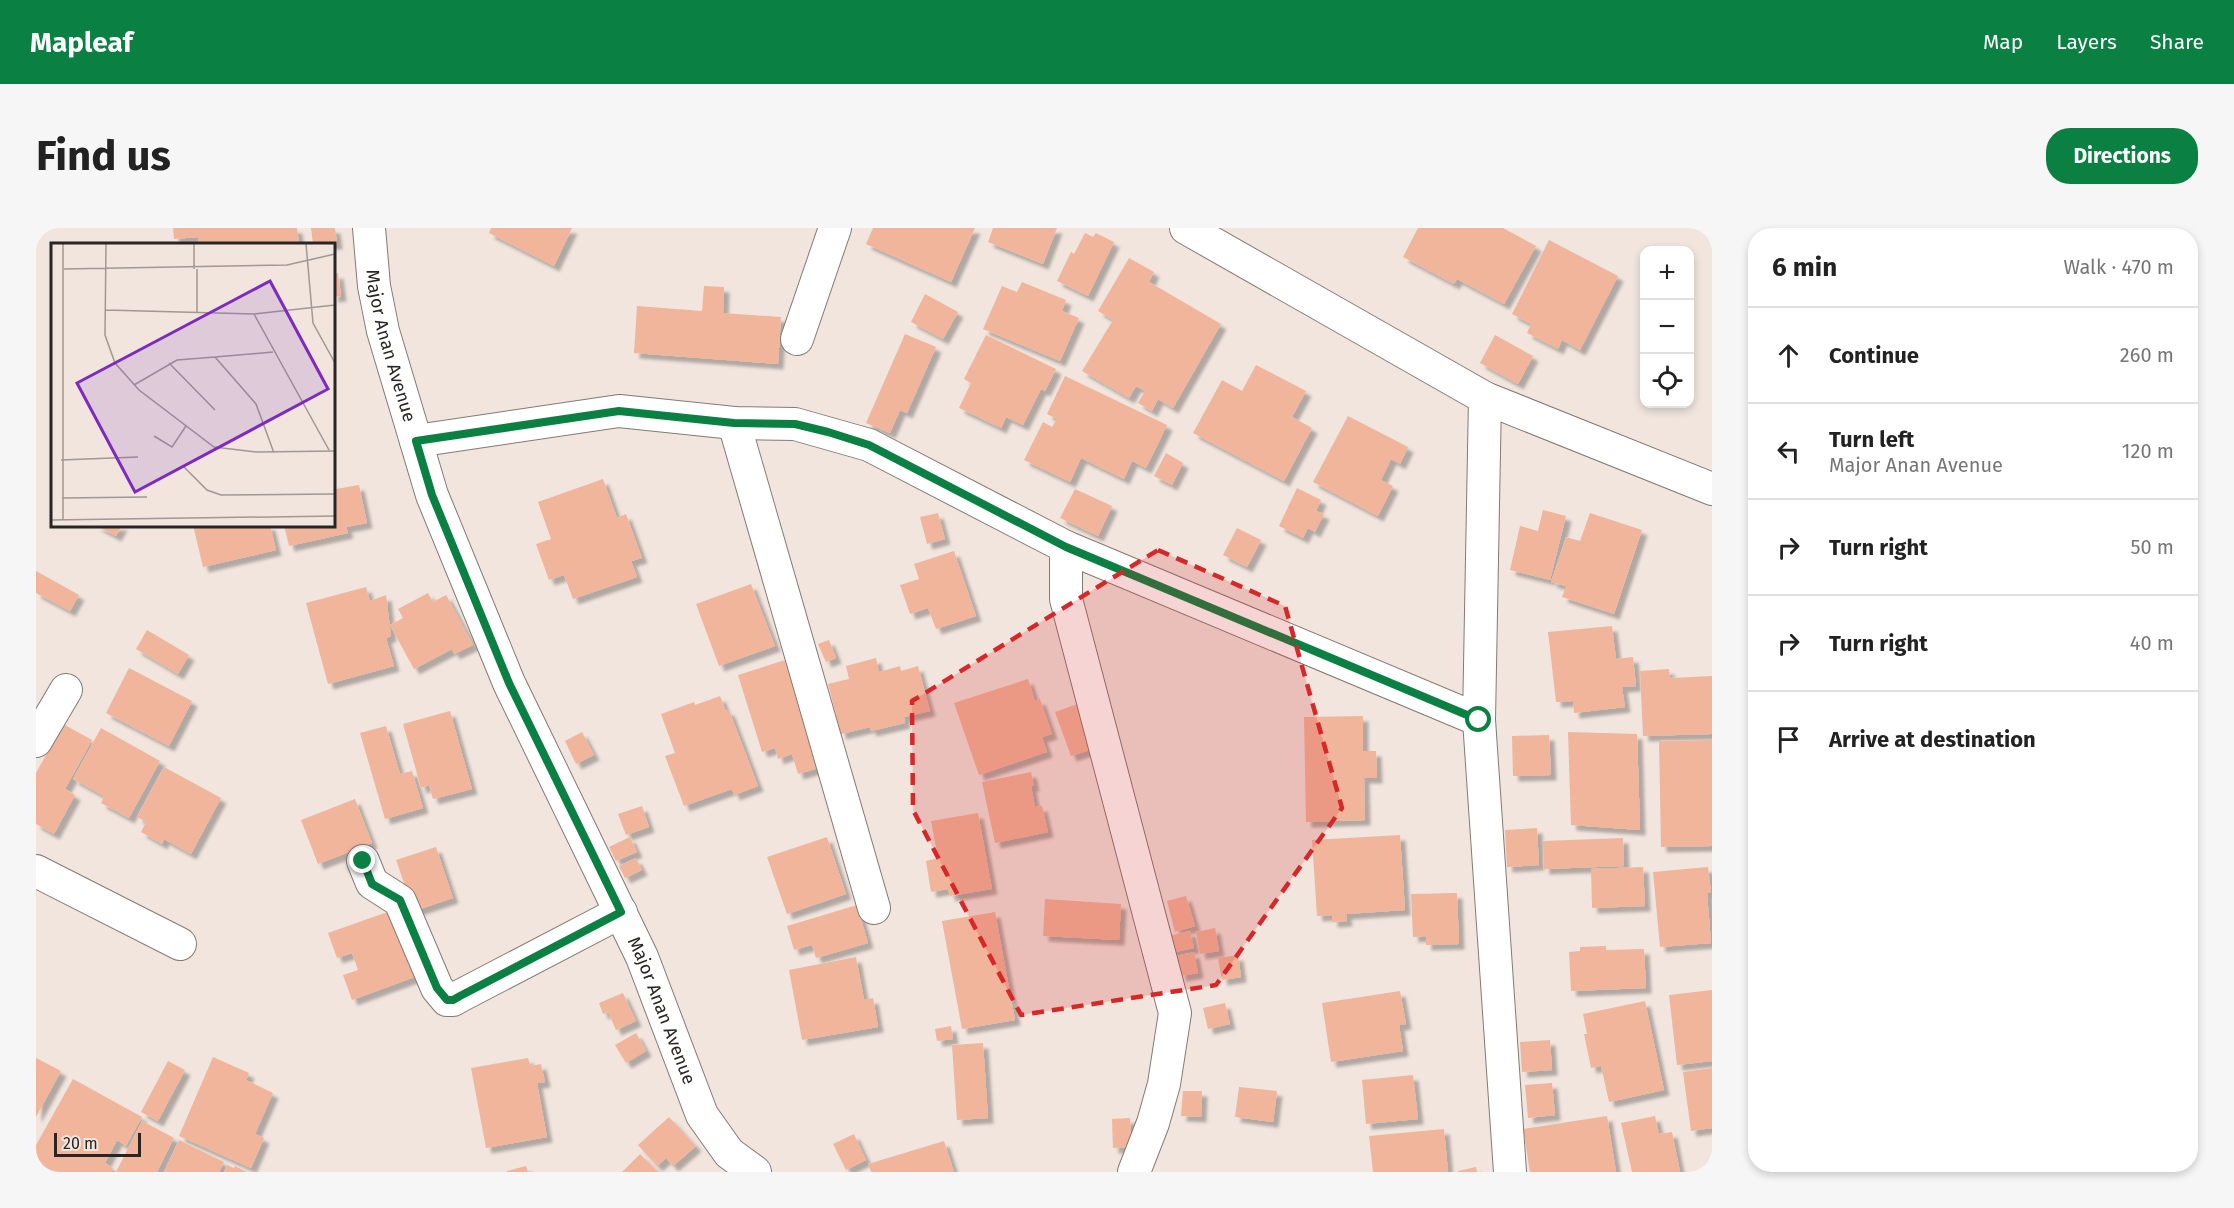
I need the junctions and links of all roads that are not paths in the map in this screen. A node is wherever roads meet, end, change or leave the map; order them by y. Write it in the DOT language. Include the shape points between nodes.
graph roads {
  1 [pos="369,228"];
  2 [pos="835,228"];
  3 [pos="1186,228"];
  4 [pos="797,339"];
  5 [pos="1485,398"];
  6 [pos="734,423"];
  7 [pos="416,441"];
  8 [pos="1712,489"];
  9 [pos="1066,547"];
  10 [pos="66,690"];
  11 [pos="1479,720"];
  12 [pos="36,741"];
  13 [pos="363,861"];
  14 [pos="36,871"];
  15 [pos="874,908"];
  16 [pos="621,912"];
  17 [pos="180,944"];
  18 [pos="755,1172"];
  19 [pos="1134,1172"];
  20 [pos="1510,1172"];
  1 -- 7 [label="street, Major Anan Avenue" via="383,331"];
  2 -- 4 [label="street"];
  3 -- 5 [label="street"];
  5 -- 8 [label="street"];
  5 -- 11 [label="street"];
  6 -- 7 [label="street" via="619,411"];
  6 -- 9 [label="street" via="795,424 869,445"];
  6 -- 15 [label="street"];
  7 -- 16 [label="street, Major Anan Avenue" via="432,495 509,683"];
  9 -- 11 [label="street"];
  9 -- 19 [label="street" via="1066,599 1175,1013 1164,1084"];
  10 -- 12 [label="street"];
  11 -- 20 [label="street"];
  13 -- 16 [label="street" via="372,884 400,900 437,988 447,1000"];
  14 -- 17 [label="street"];
  16 -- 18 [label="street, Major Anan Avenue" via="702,1115 729,1153"];
}
